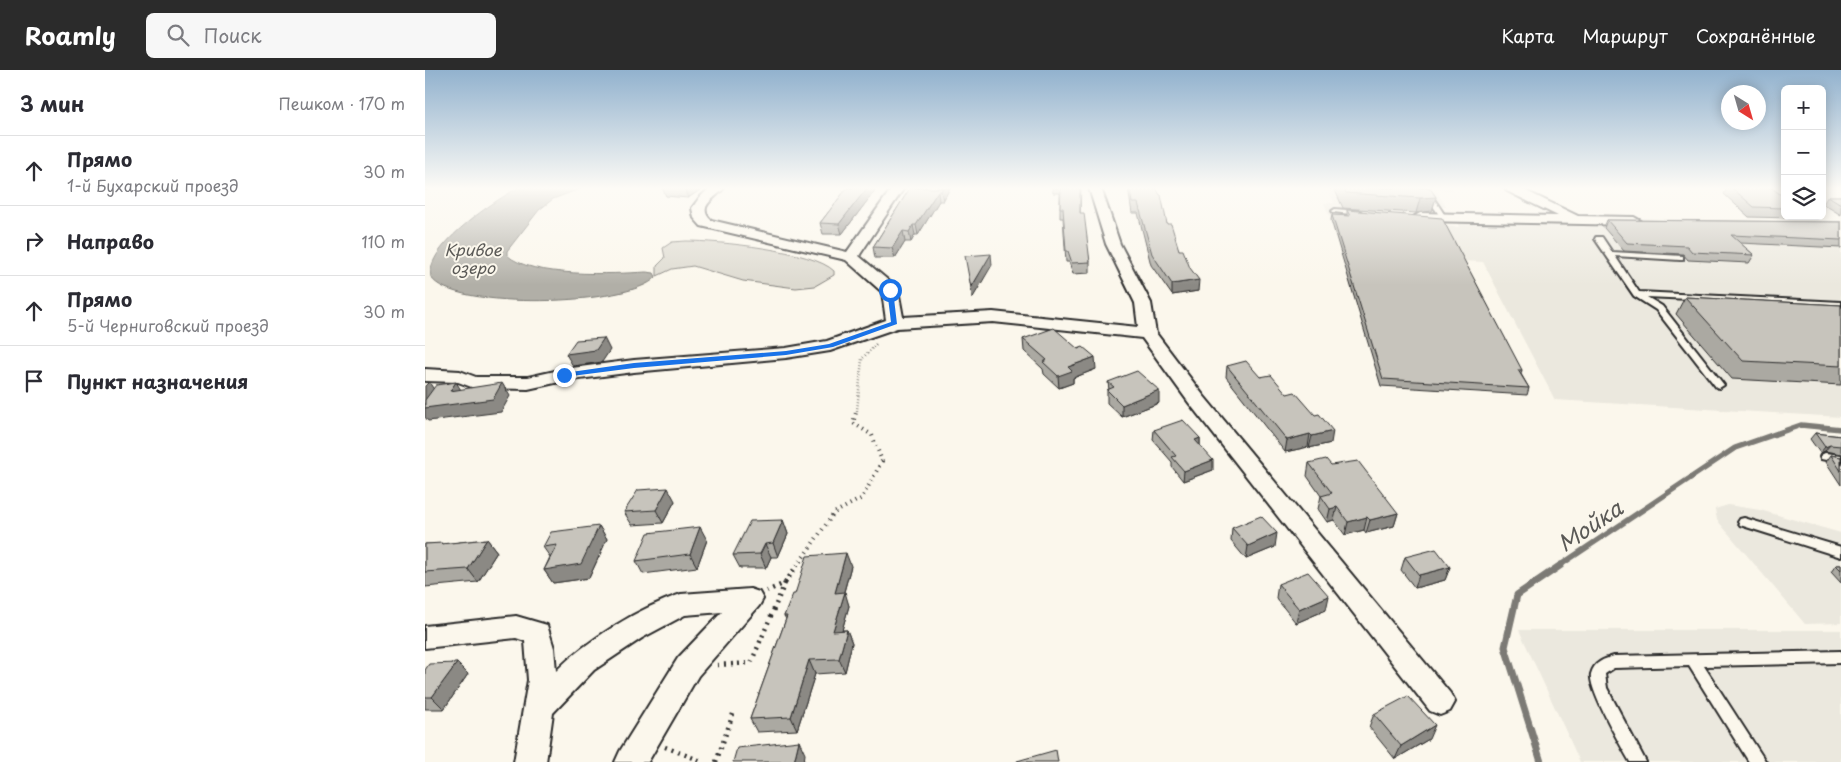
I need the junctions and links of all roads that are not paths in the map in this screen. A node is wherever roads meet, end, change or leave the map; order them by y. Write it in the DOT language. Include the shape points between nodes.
graph roads {
  1 [pos="702,220"];
  2 [pos="876,220"];
  3 [pos="1105,220"];
  4 [pos="1588,220"];
  5 [pos="1646,222"];
  6 [pos="1599,239"];
  7 [pos="1610,254"];
  8 [pos="851,257"];
  9 [pos="1680,258"];
  10 [pos="1637,294"];
  11 [pos="1841,304"];
  12 [pos="888,325"];
  13 [pos="1147,333"];
  14 [pos="425,375"];
  15 [pos="1719,384"];
  16 [pos="1825,457"];
  17 [pos="1841,459"];
  18 [pos="1744,522"];
  19 [pos="1841,552"];
  20 [pos="425,637"];
  21 [pos="1841,657"];
  22 [pos="1693,661"];
  23 [pos="1440,702"];
  24 [pos="539,708"];
  25 [pos="638,751"];
  26 [pos="530,762"];
  27 [pos="1638,762"];
  28 [pos="1758,762"];
  1 -- 8 [label="street"];
  2 -- 8 [label="street"];
  3 -- 13 [label="street" via="1113,244 1143,303"];
  4 -- 5 [label="street"];
  6 -- 7 [label="lane"];
  7 -- 9 [label="lane"];
  7 -- 10 [label="lane"];
  8 -- 12 [label="street" via="890,290"];
  10 -- 11 [label="lane"];
  10 -- 15 [label="lane" via="1659,308"];
  12 -- 13 [label="street" via="993,317"];
  12 -- 14 [label="street" via="831,346 634,366 528,383 474,382 460,377"];
  13 -- 23 [label="street" via="1196,399"];
  16 -- 17 [label="lane"];
  18 -- 19 [label="lane"];
  20 -- 24 [label="street" via="515,627 537,633 542,650"];
  21 -- 22 [label="lane"];
  22 -- 27 [label="lane" via="1614,662 1598,670 1596,679 1600,690"];
  22 -- 28 [label="lane"];
  24 -- 25 [label="street" via="583,661 631,630 681,605 750,599 688,667"];
  24 -- 26 [label="street"];
}
